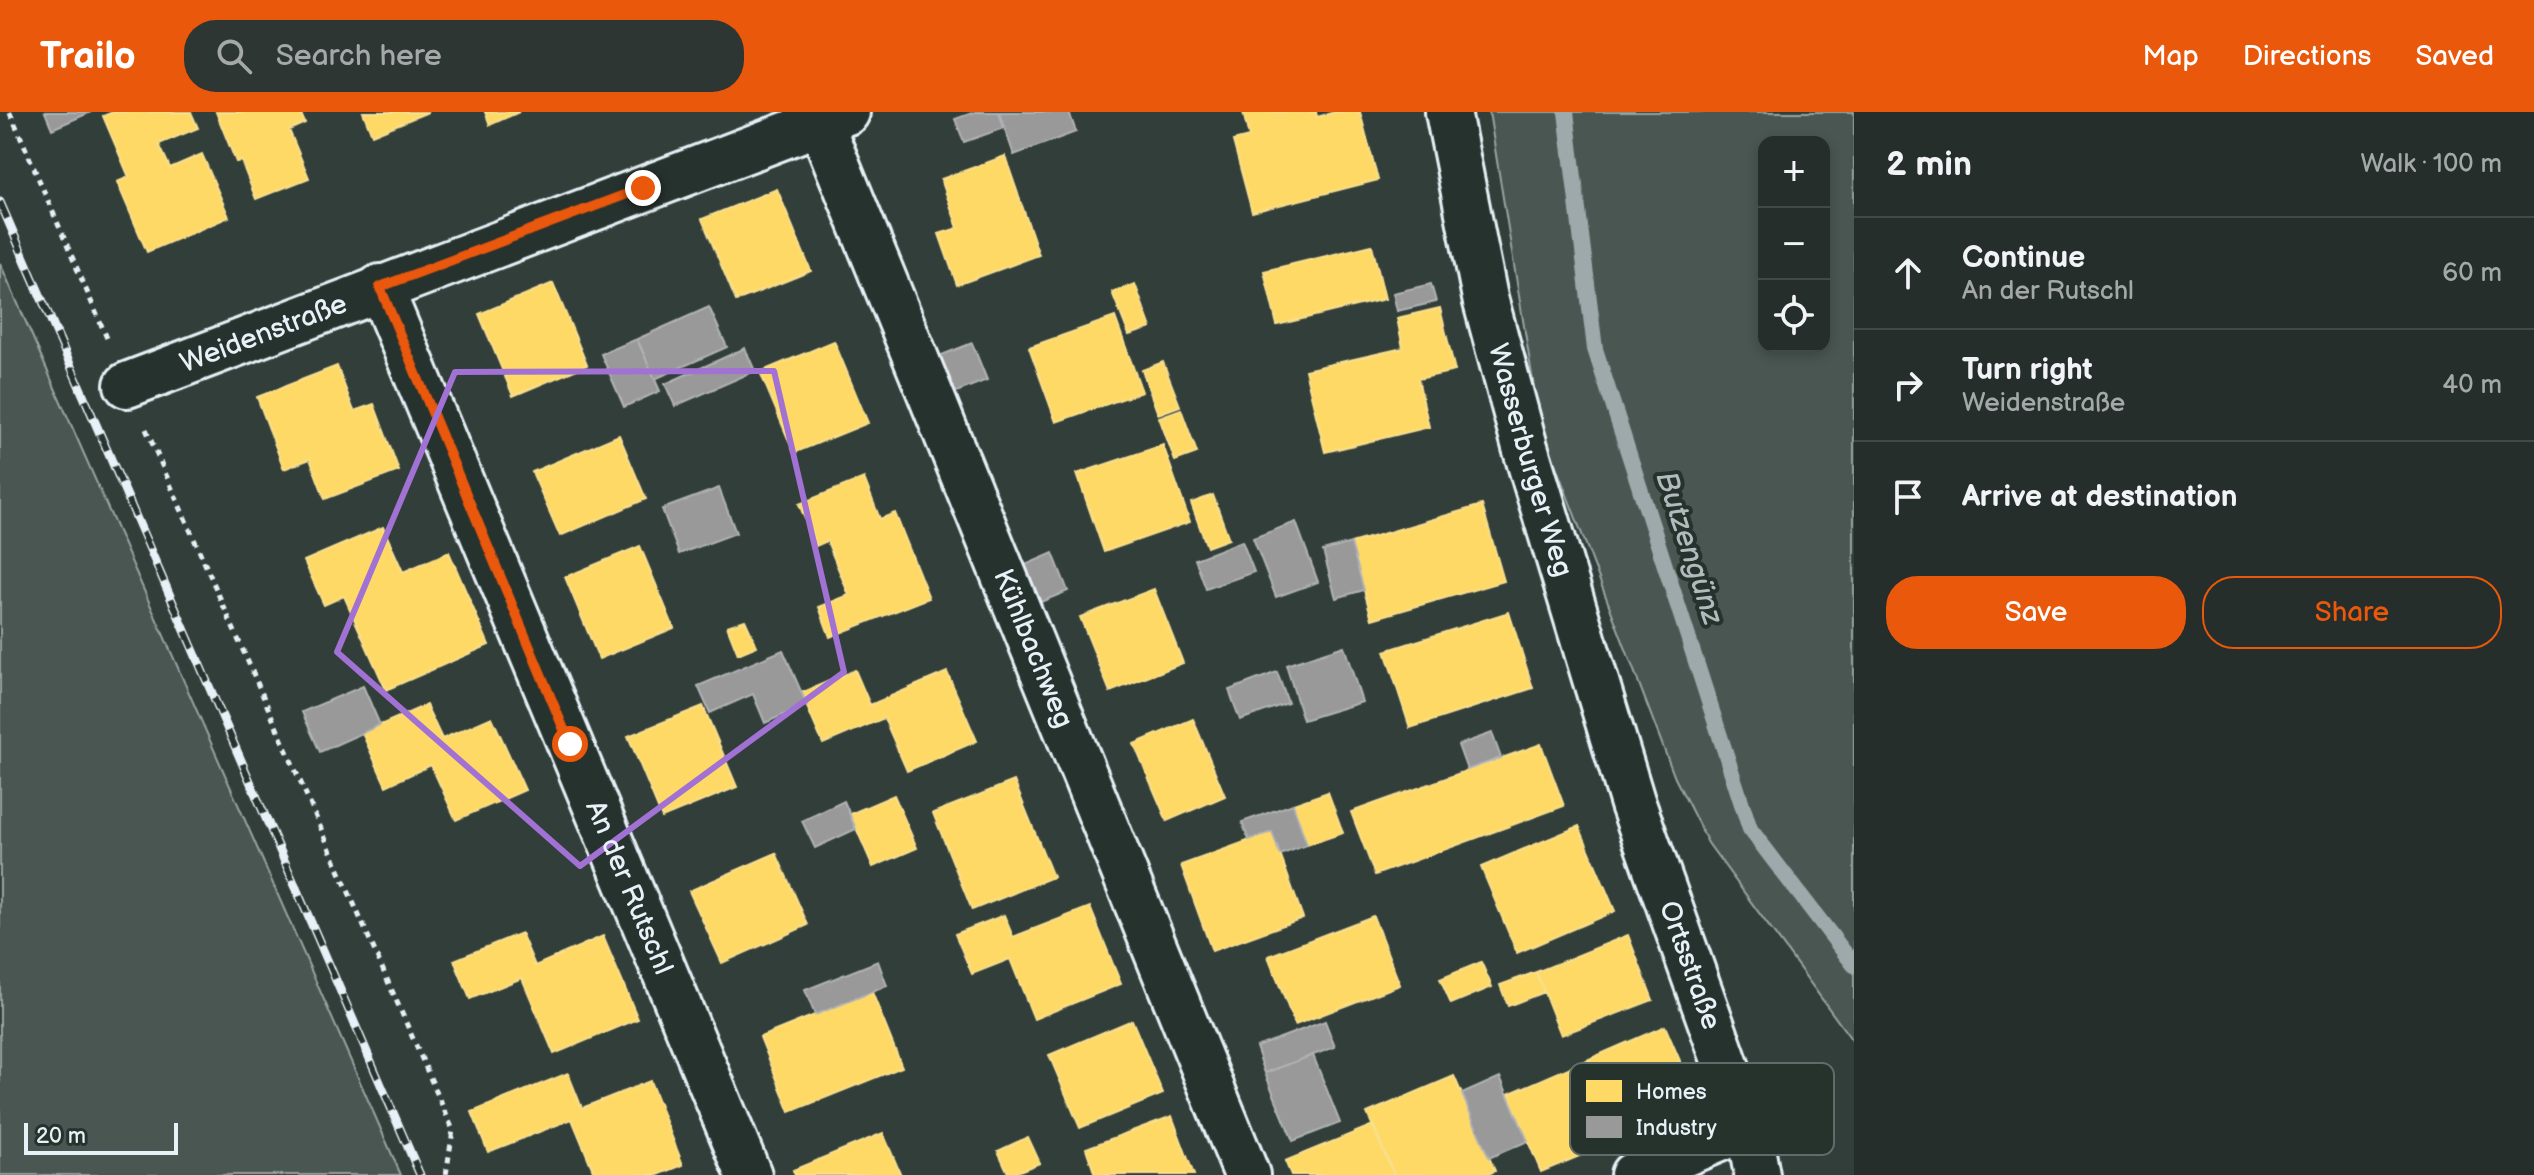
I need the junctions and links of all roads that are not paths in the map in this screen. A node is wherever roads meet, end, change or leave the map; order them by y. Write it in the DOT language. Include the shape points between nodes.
graph roads {
  1 [pos="1448,112"];
  2 [pos="834,117"];
  3 [pos="380,287"];
  4 [pos="127,385"];
  5 [pos="1633,804"];
  6 [pos="1725,1063"];
  7 [pos="1681,1155"];
  8 [pos="1753,1155"];
  9 [pos="749,1175"];
  10 [pos="1247,1175"];
  11 [pos="1633,1175"];
  12 [pos="1757,1175"];
  1 -- 5 [label="street, Wasserburger Weg" via="1485,298"];
  2 -- 3 [label="street, Weidenstraße"];
  2 -- 10 [label="street, Kühlbachweg"];
  3 -- 4 [label="street, Weidenstraße"];
  3 -- 9 [label="street, An der Rutschl"];
  5 -- 6 [label="street, Ortsstraße"];
  7 -- 11 [label="street"];
  8 -- 12 [label="street, Ortsstraße"];
}
